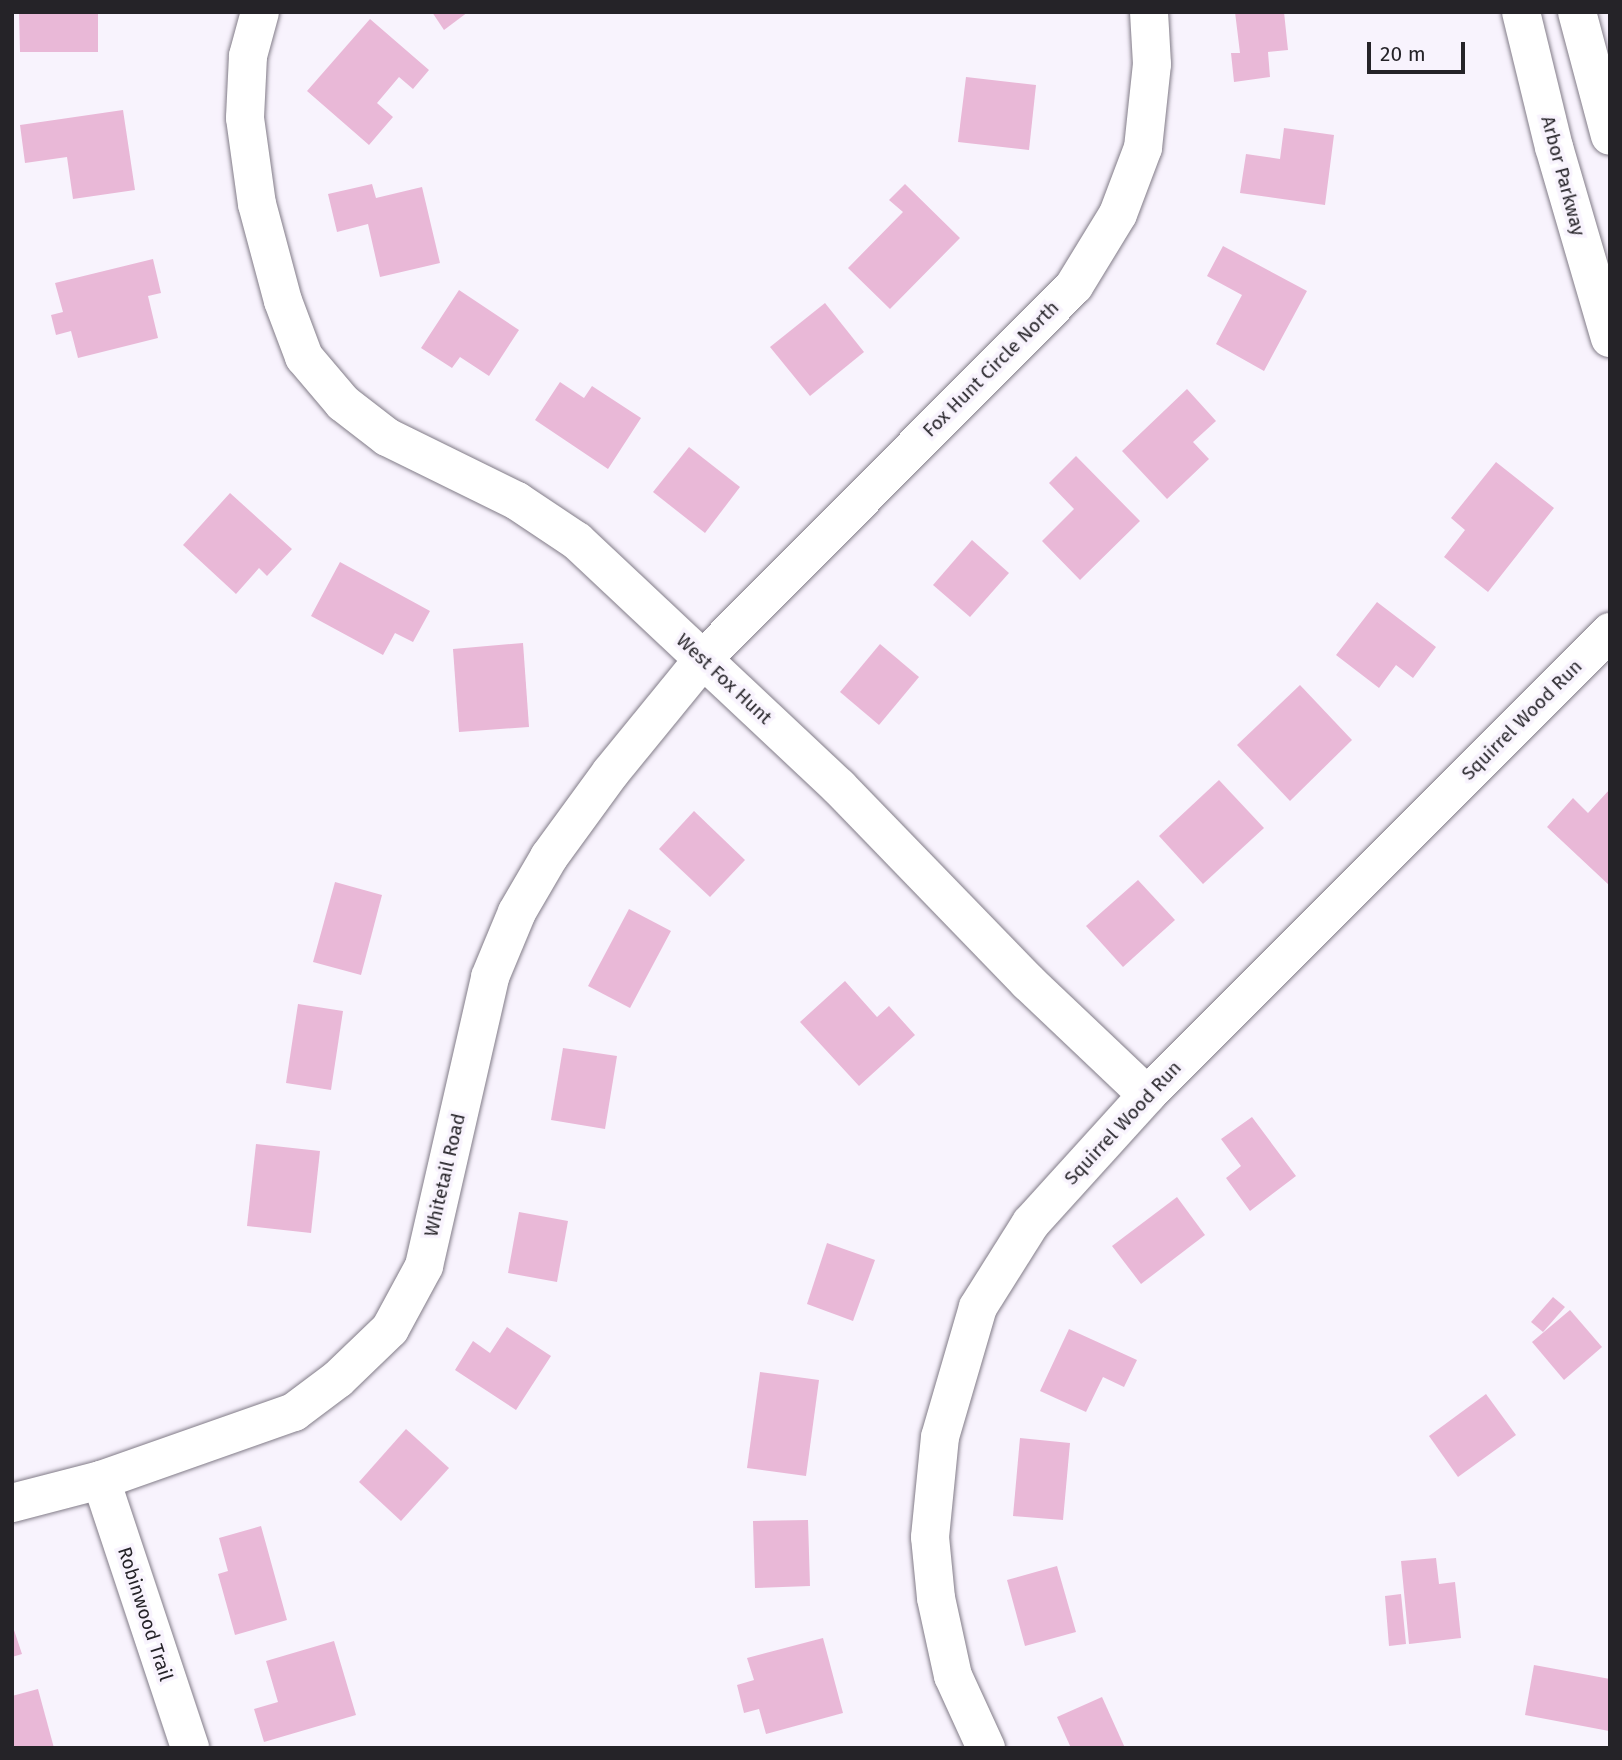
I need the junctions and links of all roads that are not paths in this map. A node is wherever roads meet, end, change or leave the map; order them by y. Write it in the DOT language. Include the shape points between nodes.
graph roads {
  1 [pos="260,12"];
  2 [pos="1149,12"];
  3 [pos="1521,12"];
  4 [pos="1577,12"];
  5 [pos="1610,136"];
  6 [pos="1610,338"];
  7 [pos="1610,632"];
  8 [pos="703,659"];
  9 [pos="1147,1095"];
  10 [pos="101,1480"];
  11 [pos="12,1503"];
  12 [pos="190,1748"];
  13 [pos="986,1748"];
  1 -- 8 [label="street, West Fox Hunt" via="248,57 245,118 257,204 283,301 304,357 343,403 387,437 517,500 577,541"];
  2 -- 8 [label="street, Fox Hunt Circle North" via="1152,64 1143,148 1118,214 1074,286"];
  3 -- 6 [label="street, Arbor Parkway" via="1554,147"];
  4 -- 5 [label="street"];
  7 -- 9 [label="street, Squirrel Wood Run"];
  8 -- 9 [label="street, West Fox Hunt" via="839,787 1028,982"];
  8 -- 10 [label="street, Whitetail Road" via="611,772 517,912 490,977 424,1266 390,1329 338,1379 294,1412"];
  9 -- 13 [label="street, Squirrel Wood Run" via="1031,1223 978,1307 940,1437 930,1537 936,1598 953,1676"];
  10 -- 11 [label="street, Whitetail Road"];
  10 -- 12 [label="street, Robinwood Trail"];
}
